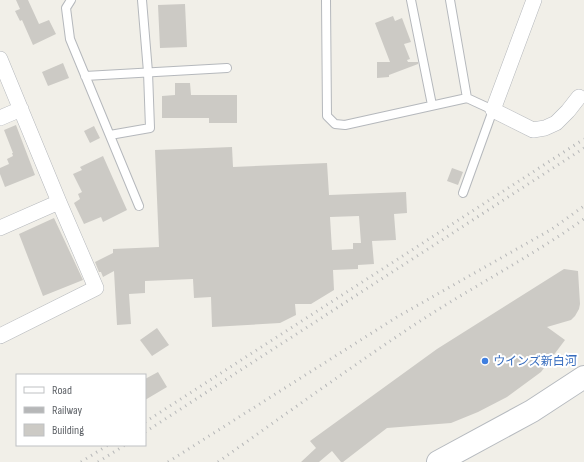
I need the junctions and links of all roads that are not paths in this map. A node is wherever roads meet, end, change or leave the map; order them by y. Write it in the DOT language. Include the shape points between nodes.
graph roads {
  1 [pos="71,0"];
  2 [pos="142,0"];
  3 [pos="326,0"];
  4 [pos="410,0"];
  5 [pos="450,0"];
  6 [pos="534,0"];
  7 [pos="0,59"];
  8 [pos="227,68"];
  9 [pos="148,72"];
  10 [pos="85,76"];
  11 [pos="579,97"];
  12 [pos="467,98"];
  13 [pos="432,105"];
  14 [pos="21,109"];
  15 [pos="493,110"];
  16 [pos="0,118"];
  17 [pos="110,136"];
  18 [pos="463,193"];
  19 [pos="59,202"];
  20 [pos="139,206"];
  21 [pos="0,228"];
  22 [pos="0,336"];
  23 [pos="584,377"];
  24 [pos="438,462"];
  1 -- 10 [label="lane" via="66,8 70,39"];
  2 -- 9 [label="lane"];
  3 -- 13 [label="lane" via="327,116 335,124 345,125"];
  4 -- 13 [label="lane"];
  5 -- 12 [label="lane"];
  6 -- 15 [label="street"];
  7 -- 14 [label="street"];
  8 -- 9 [label="lane"];
  9 -- 10 [label="lane"];
  9 -- 17 [label="lane" via="150,128"];
  10 -- 17 [label="lane"];
  11 -- 15 [label="street" via="556,123 534,130"];
  12 -- 13 [label="lane"];
  12 -- 15 [label="lane"];
  14 -- 16 [label="street"];
  14 -- 19 [label="street"];
  15 -- 18 [label="lane"];
  17 -- 20 [label="lane"];
  19 -- 21 [label="street"];
  19 -- 22 [label="street" via="96,288"];
  23 -- 24 [label="street" via="532,411"];
}
